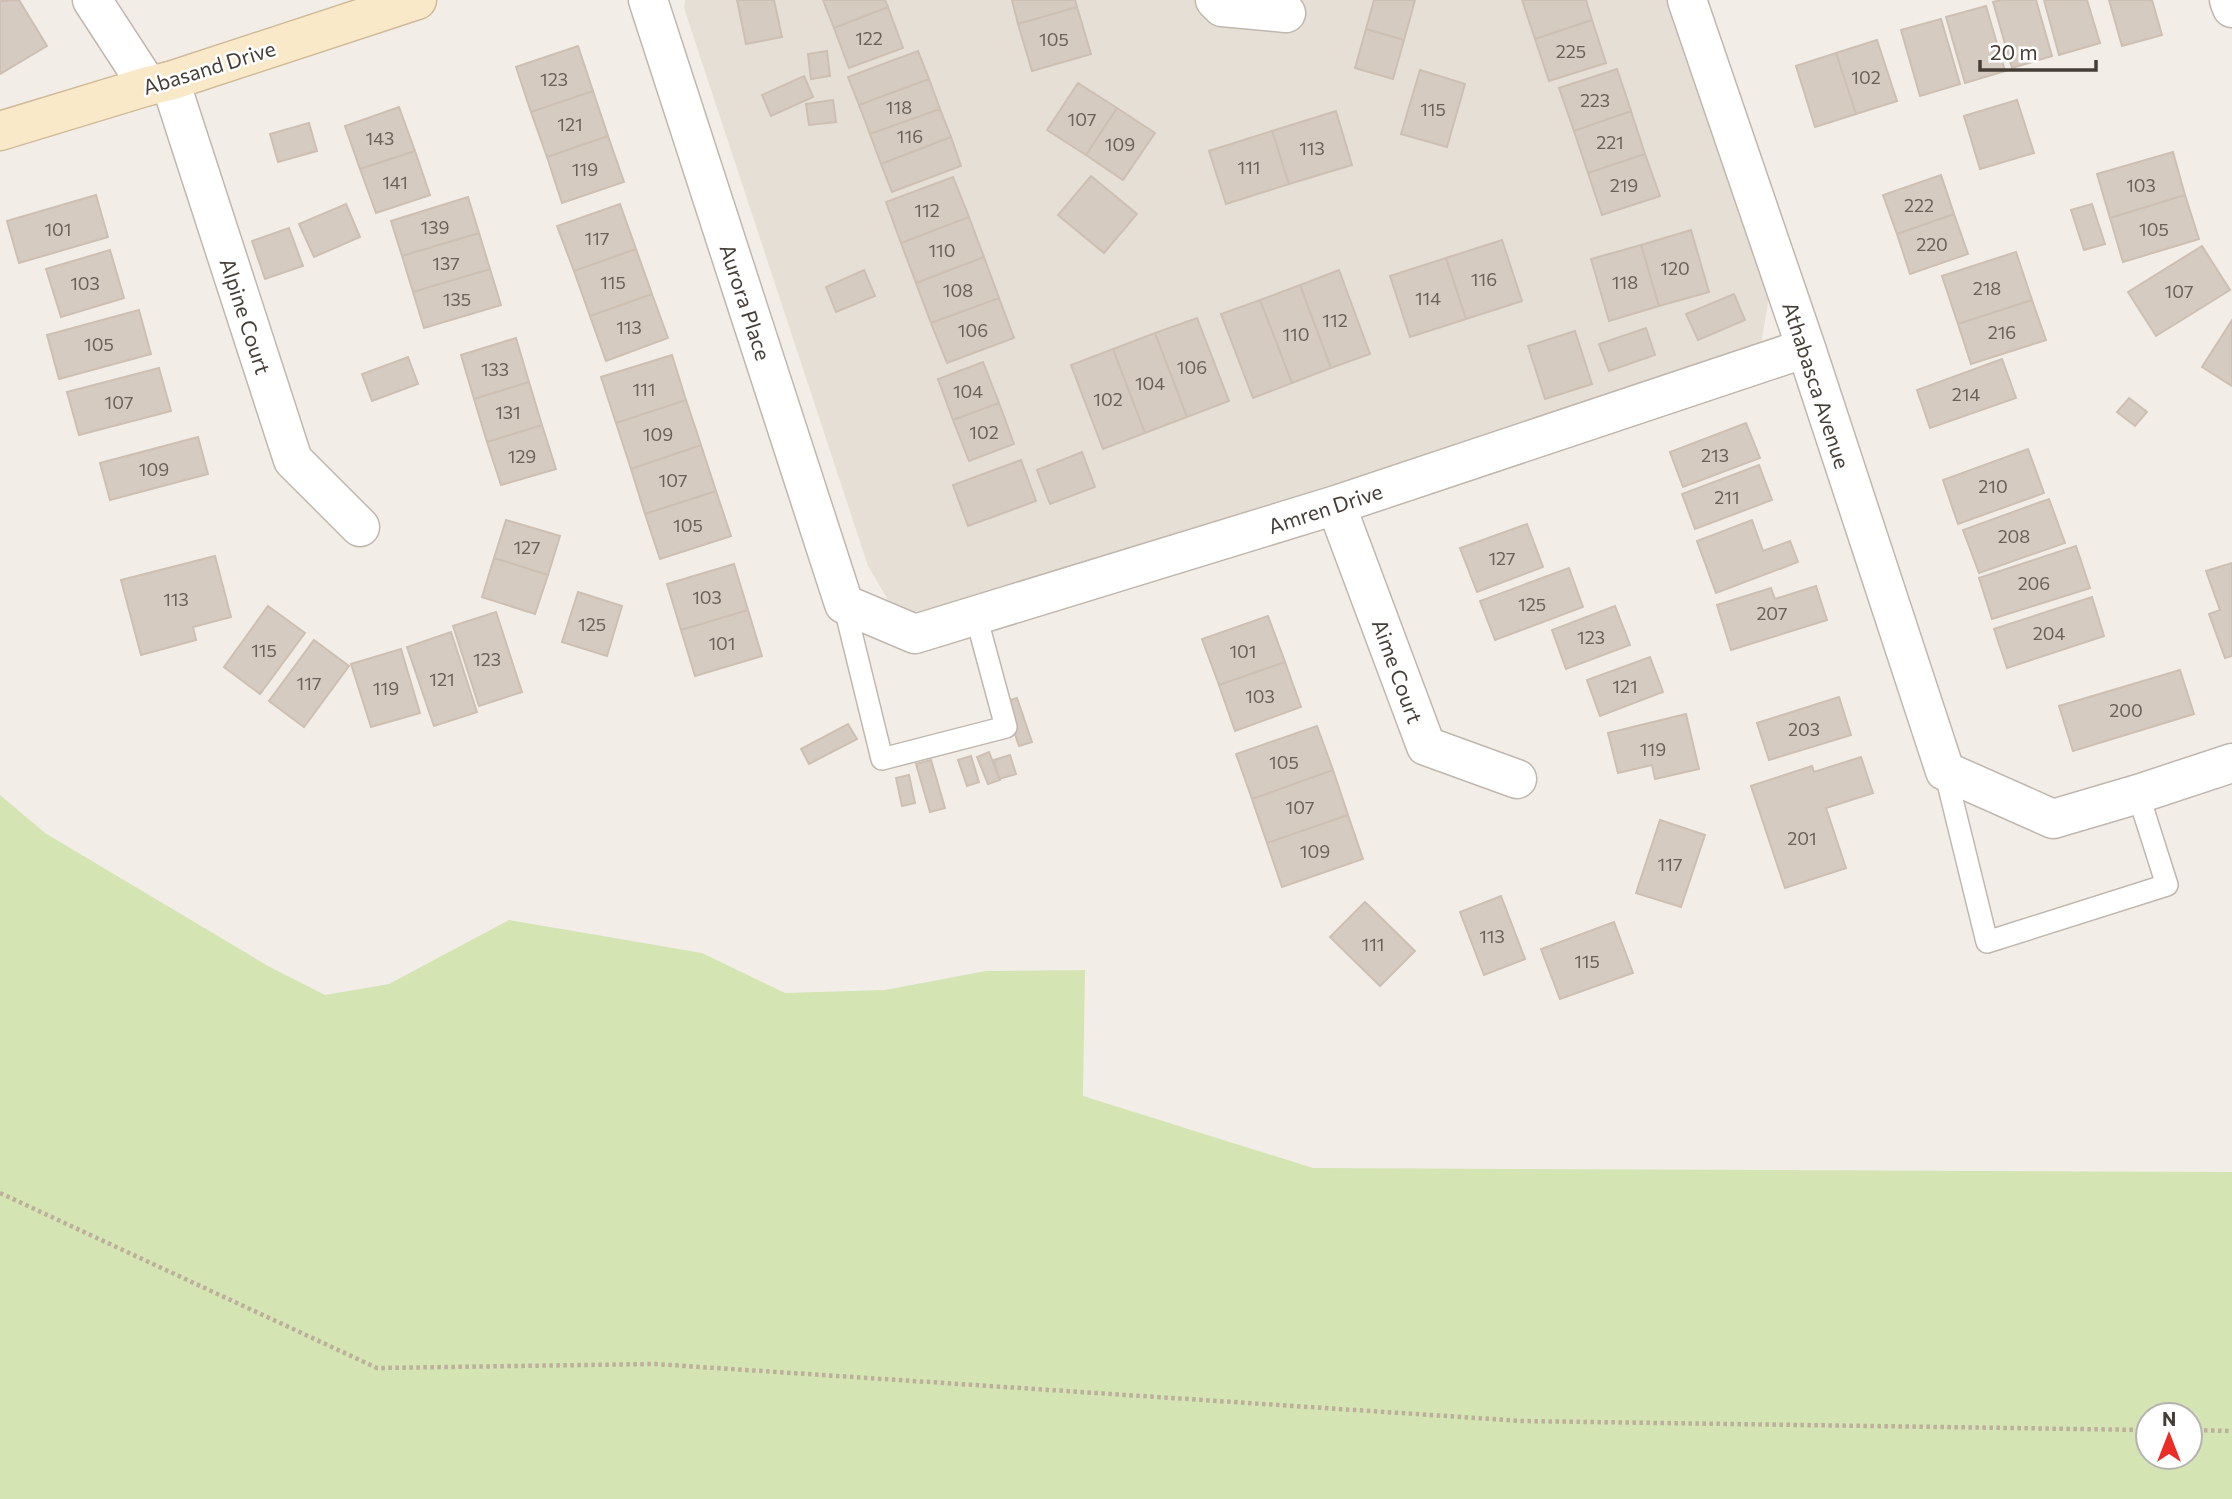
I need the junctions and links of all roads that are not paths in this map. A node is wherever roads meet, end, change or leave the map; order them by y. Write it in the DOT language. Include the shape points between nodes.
graph roads {
  1 [pos="92,0"];
  2 [pos="417,0"];
  3 [pos="648,0"];
  4 [pos="1214,0"];
  5 [pos="1687,0"];
  6 [pos="2230,0"];
  7 [pos="2232,8"];
  8 [pos="1286,13"];
  9 [pos="159,84"];
  10 [pos="0,131"];
  11 [pos="1805,348"];
  12 [pos="1336,505"];
  13 [pos="360,527"];
  14 [pos="844,604"];
  15 [pos="976,616"];
  16 [pos="2232,763"];
  17 [pos="1945,771"];
  18 [pos="1517,779"];
  19 [pos="2138,794"];
  1 -- 9 [label="street, Alpine Court"];
  2 -- 9 [label="street, Abasand Drive"];
  3 -- 14 [label="street, Aurora Place"];
  4 -- 8 [label="street" via="1222,7"];
  5 -- 11 [label="street, Athabasca Avenue"];
  6 -- 7 [label="street"];
  9 -- 10 [label="street, Abasand Drive"];
  9 -- 13 [label="street, Alpine Court" via="293,460"];
  11 -- 12 [label="street, Amren Drive"];
  11 -- 17 [label="street, Athabasca Avenue"];
  12 -- 15 [label="street, Amren Drive"];
  12 -- 18 [label="street, Aime Court" via="1426,746"];
  14 -- 15 [label="street, Amren Drive" via="915,634"];
  14 -- 15 [label="lane" via="882,759 1006,727"];
  16 -- 19 [label="street"];
  17 -- 19 [label="street" via="2053,819"];
  17 -- 19 [label="lane" via="1987,942 2166,885"];
}
